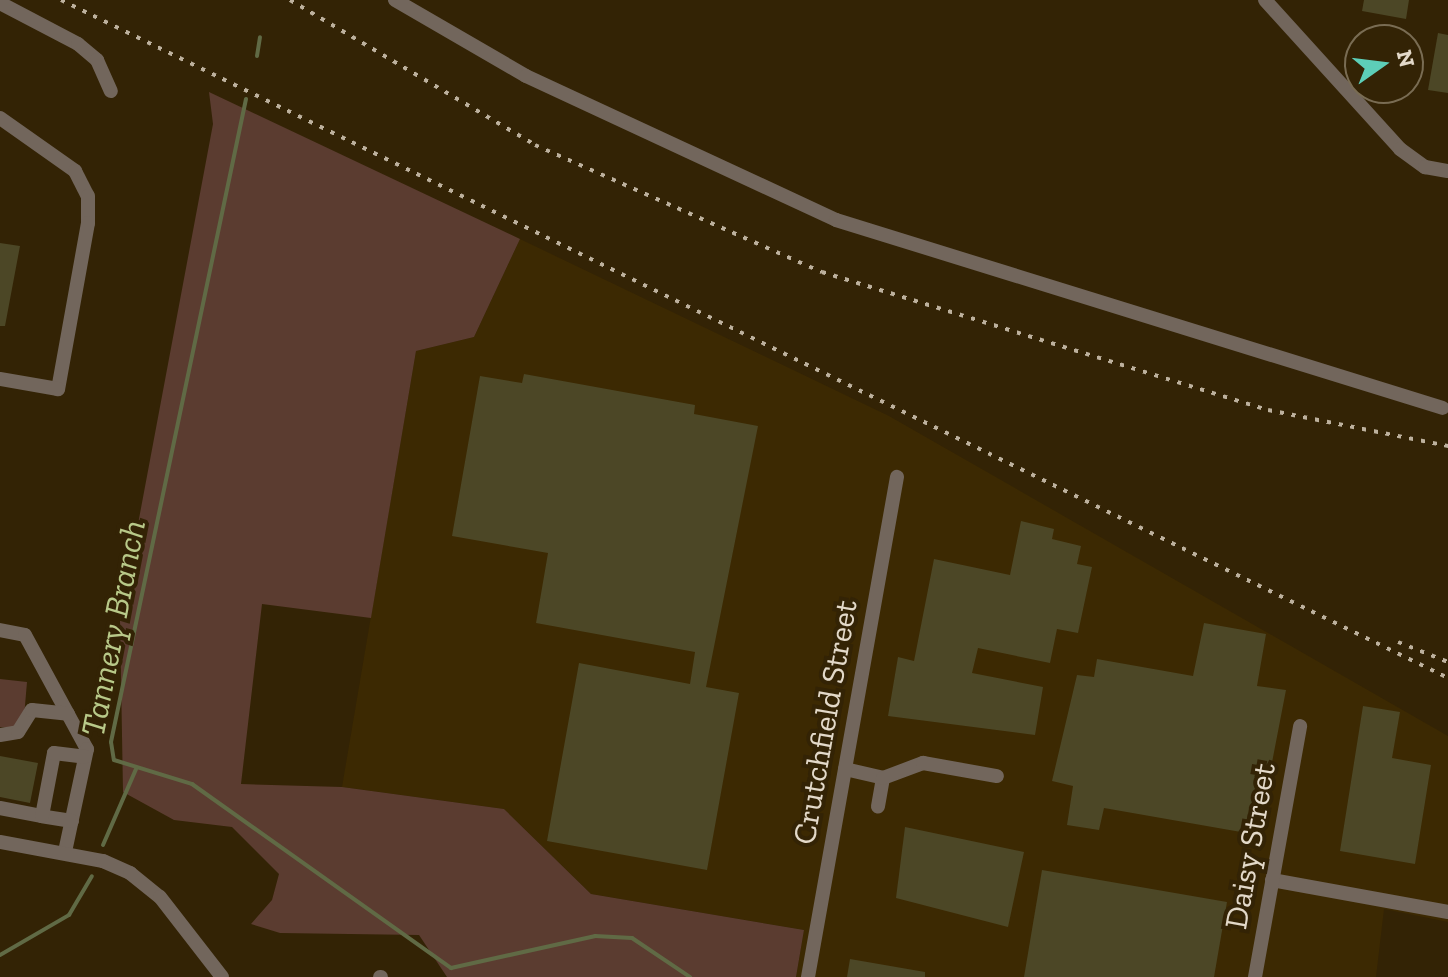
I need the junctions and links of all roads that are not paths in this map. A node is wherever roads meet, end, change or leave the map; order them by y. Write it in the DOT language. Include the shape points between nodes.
graph roads {
  1 [pos="395,0"];
  2 [pos="1265,0"];
  3 [pos="0,3"];
  4 [pos="111,91"];
  5 [pos="0,118"];
  6 [pos="1448,171"];
  7 [pos="0,379"];
  8 [pos="1443,408"];
  9 [pos="897,477"];
  10 [pos="0,630"];
  11 [pos="68,714"];
  12 [pos="1300,726"];
  13 [pos="0,735"];
  14 [pos="85,757"];
  15 [pos="845,769"];
  16 [pos="997,776"];
  17 [pos="883,778"];
  18 [pos="878,807"];
  19 [pos="0,808"];
  20 [pos="42,816"];
  21 [pos="72,821"];
  22 [pos="0,842"];
  23 [pos="65,852"];
  24 [pos="1272,880"];
  25 [pos="1448,912"];
  26 [pos="222,977"];
  27 [pos="808,977"];
  28 [pos="1255,977"];
  1 -- 8 [label="street" via="526,76 836,220"];
  2 -- 6 [label="street" via="1400,149 1425,167"];
  3 -- 4 [label="street" via="78,44 97,60"];
  5 -- 7 [label="street" via="75,171 88,196 88,223 58,389"];
  9 -- 15 [label="street, Crutchfield Street"];
  10 -- 11 [label="street" via="25,635"];
  11 -- 13 [label="street" via="32,710 18,732"];
  11 -- 14 [label="street"];
  12 -- 24 [label="street, Daisy Street"];
  14 -- 20 [label="street" via="54,753"];
  14 -- 21 [label="street"];
  15 -- 17 [label="street"];
  15 -- 27 [label="street, Crutchfield Street"];
  16 -- 17 [label="street" via="923,763"];
  17 -- 18 [label="street"];
  19 -- 20 [label="street"];
  20 -- 21 [label="street"];
  21 -- 23 [label="street"];
  22 -- 23 [label="street"];
  23 -- 26 [label="street" via="130,873 160,897"];
  24 -- 25 [label="street"];
  24 -- 28 [label="street, Daisy Street"];
}
